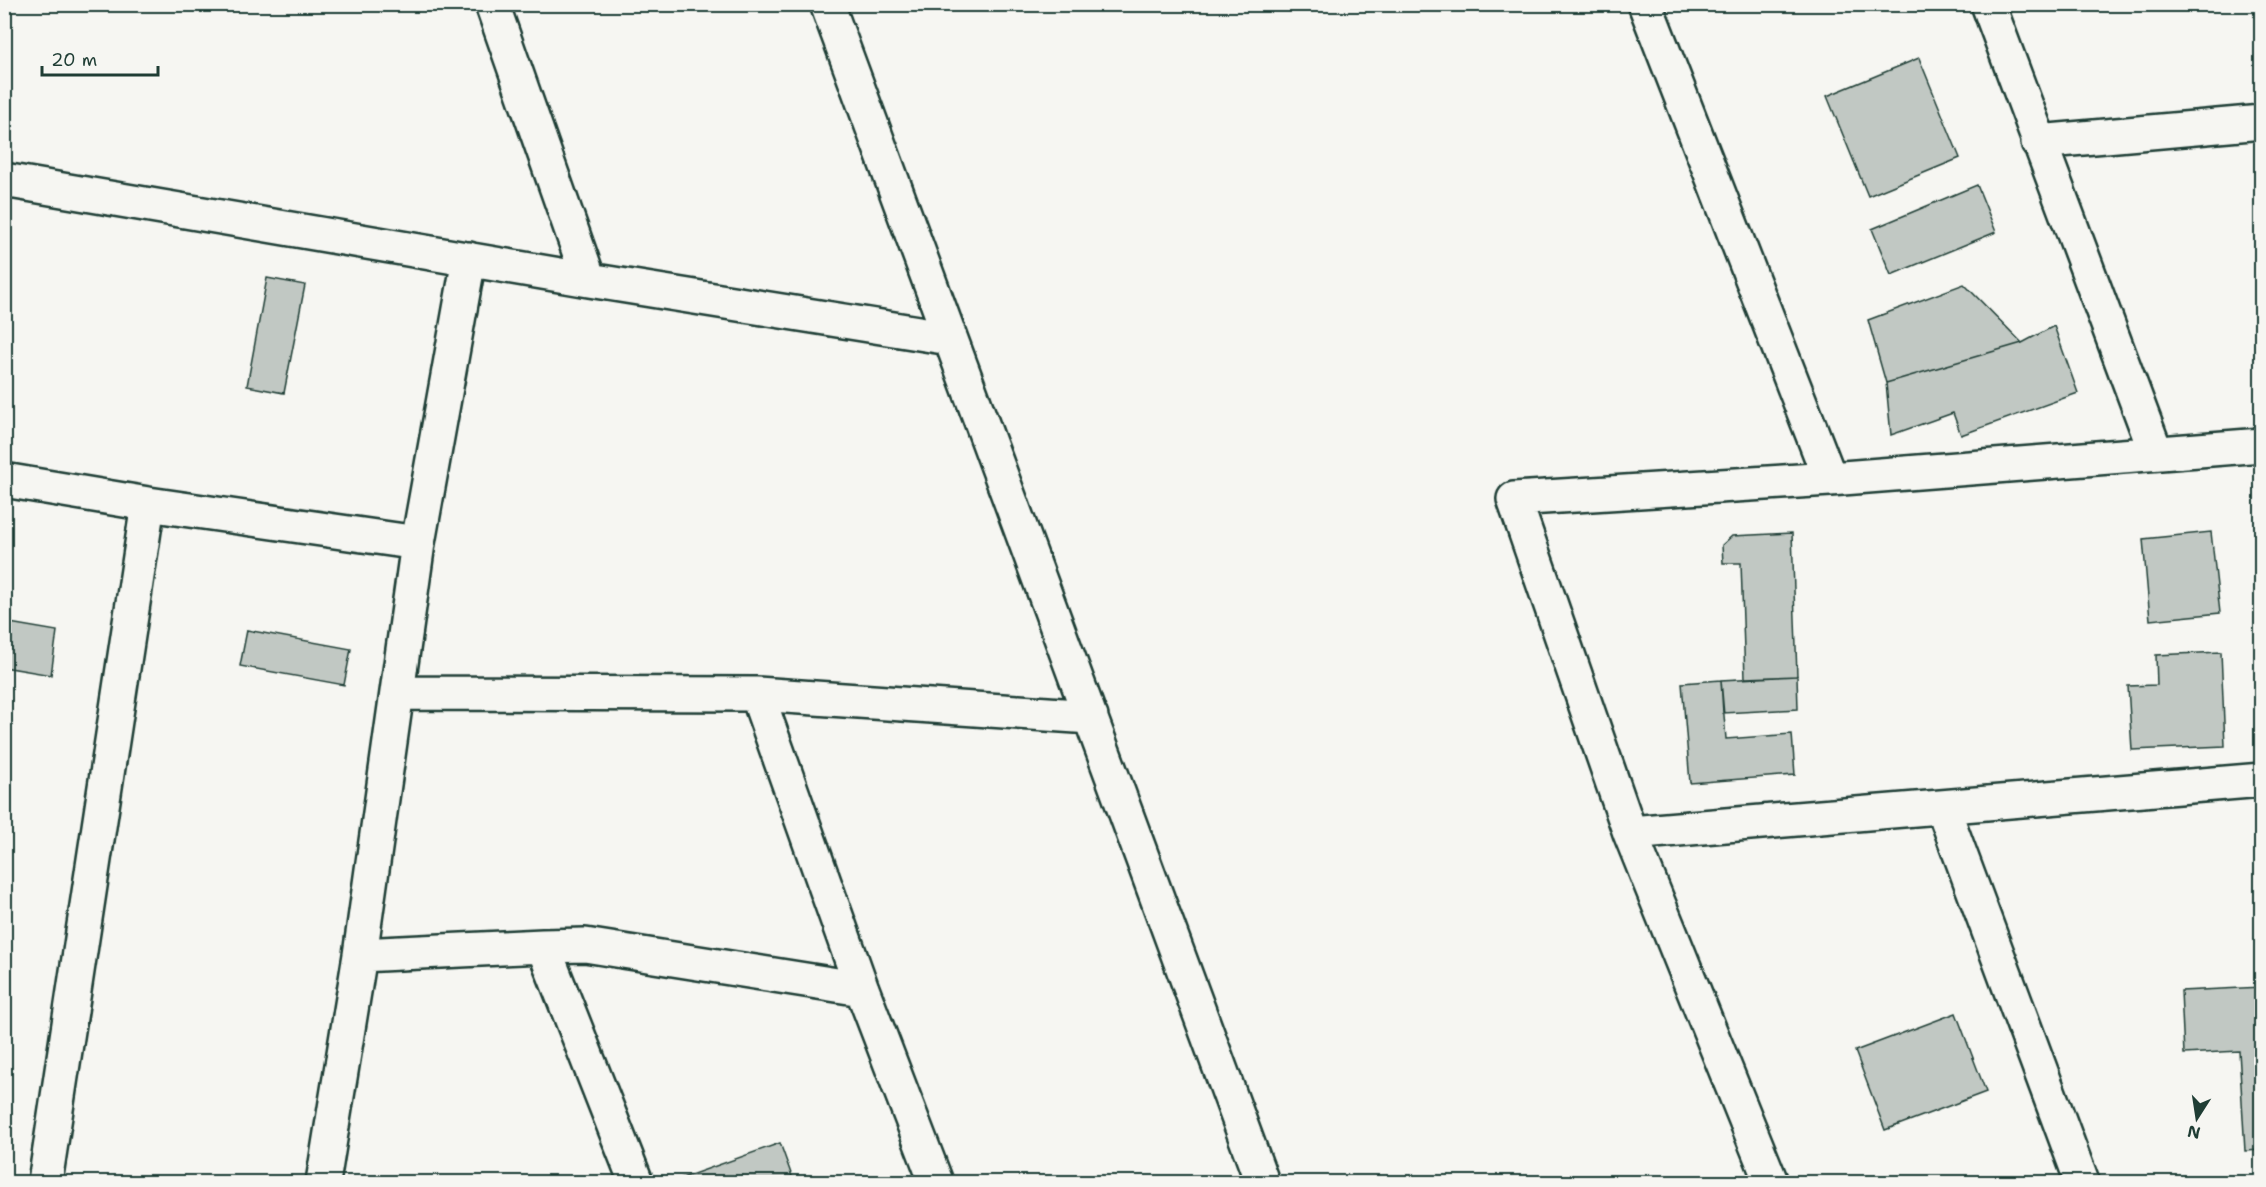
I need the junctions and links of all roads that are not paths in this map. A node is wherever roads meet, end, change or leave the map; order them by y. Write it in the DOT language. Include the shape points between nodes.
graph roads {
  1 [pos="492,4"];
  2 [pos="827,4"];
  3 [pos="1645,4"];
  4 [pos="1988,4"];
  5 [pos="2262,122"];
  6 [pos="2038,142"];
  7 [pos="4,180"];
  8 [pos="469,259"];
  9 [pos="589,280"];
  10 [pos="950,338"];
  11 [pos="2262,445"];
  12 [pos="2156,453"];
  13 [pos="1830,479"];
  14 [pos="4,480"];
  15 [pos="148,504"];
  16 [pos="418,543"];
  17 [pos="397,693"];
  18 [pos="757,694"];
  19 [pos="1091,717"];
  20 [pos="2262,780"];
  21 [pos="1943,808"];
  22 [pos="1630,833"];
  23 [pos="543,946"];
  24 [pos="360,955"];
  25 [pos="862,989"];
  26 [pos="45,1182"];
  27 [pos="323,1182"];
  28 [pos="636,1182"];
  29 [pos="936,1182"];
  30 [pos="1262,1182"];
  31 [pos="1771,1182"];
  32 [pos="2082,1182"];
  1 -- 9 [label="street"];
  2 -- 10 [label="street"];
  3 -- 13 [label="street"];
  4 -- 6 [label="street"];
  5 -- 6 [label="street"];
  6 -- 12 [label="street"];
  7 -- 8 [label="street"];
  8 -- 9 [label="street"];
  8 -- 16 [label="street"];
  9 -- 10 [label="street"];
  10 -- 19 [label="street"];
  11 -- 12 [label="street"];
  12 -- 13 [label="street"];
  13 -- 22 [label="street" via="1514,499"];
  14 -- 15 [label="street"];
  15 -- 16 [label="street"];
  15 -- 26 [label="street"];
  16 -- 17 [label="street"];
  17 -- 18 [label="street"];
  17 -- 24 [label="street"];
  18 -- 19 [label="street"];
  18 -- 25 [label="street"];
  19 -- 30 [label="street"];
  20 -- 21 [label="street"];
  21 -- 22 [label="street"];
  21 -- 32 [label="street"];
  22 -- 31 [label="street"];
  23 -- 24 [label="street"];
  23 -- 25 [label="street" via="585,945"];
  23 -- 28 [label="street"];
  24 -- 27 [label="street"];
  25 -- 29 [label="street"];
}
